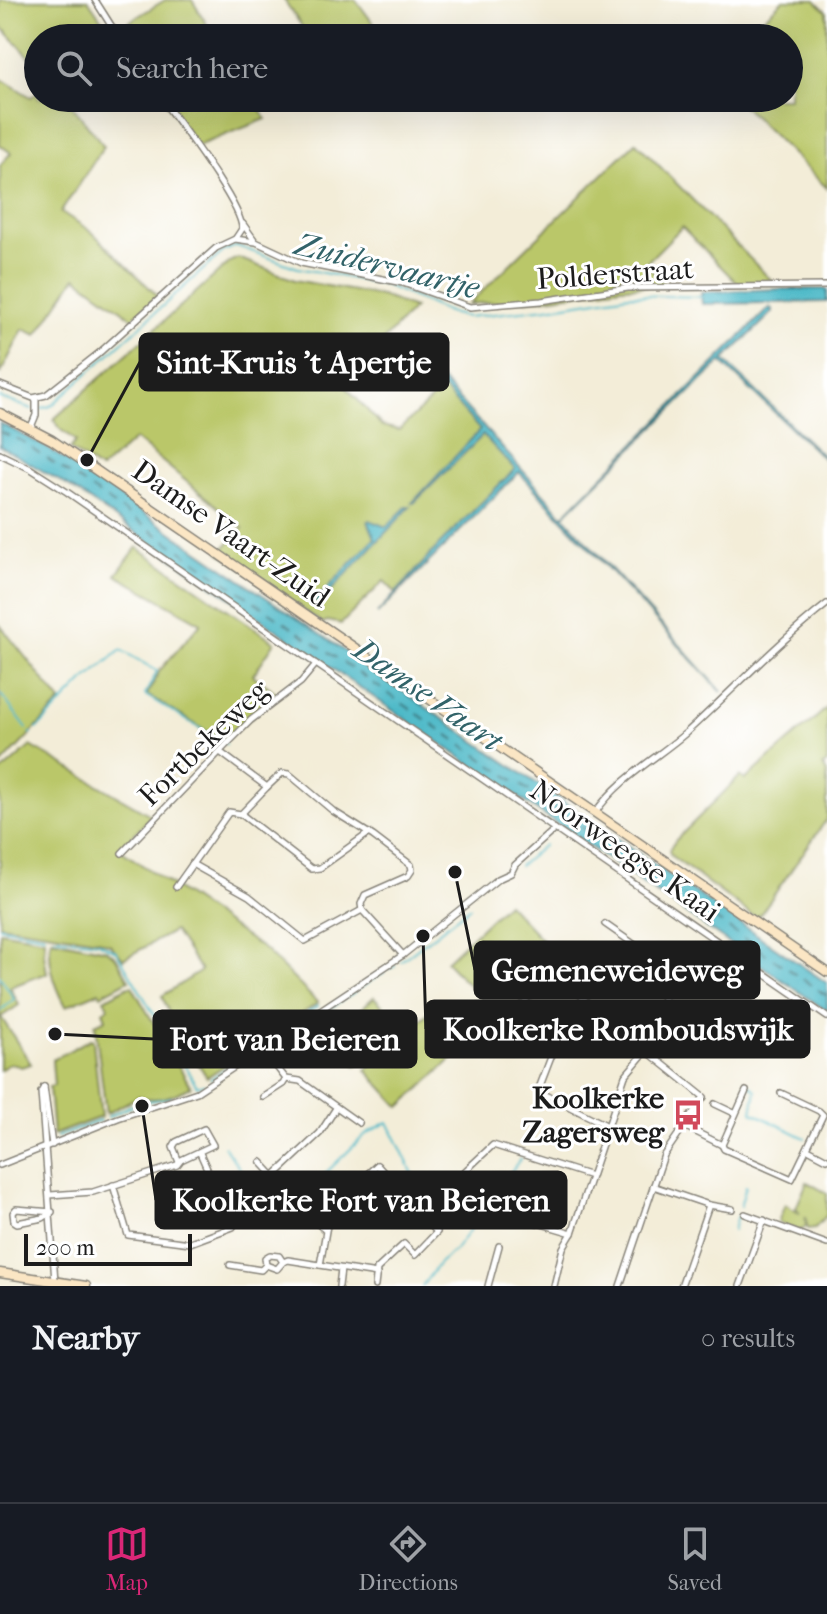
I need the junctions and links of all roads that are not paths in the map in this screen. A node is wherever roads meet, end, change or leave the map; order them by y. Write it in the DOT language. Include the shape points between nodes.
graph roads {
  1 [pos="95,0"];
  2 [pos="110,24"];
  3 [pos="171,112"];
  4 [pos="243,224"];
  5 [pos="235,239"];
  6 [pos="256,242"];
  7 [pos="827,286"];
  8 [pos="0,385"];
  9 [pos="36,401"];
  10 [pos="0,413"];
  11 [pos="31,427"];
  12 [pos="0,454"];
  13 [pos="827,604"];
  14 [pos="316,664"];
  15 [pos="220,752"];
  16 [pos="267,787"];
  17 [pos="595,813"];
  18 [pos="241,814"];
  19 [pos="555,829"];
  20 [pos="369,833"];
  21 [pos="122,853"];
  22 [pos="192,864"];
  23 [pos="176,887"];
  24 [pos="362,910"];
  25 [pos="605,924"];
  26 [pos="403,955"];
  27 [pos="552,967"];
  28 [pos="827,972"];
  29 [pos="679,976"];
  30 [pos="701,991"];
  31 [pos="519,995"];
  32 [pos="827,1017"];
  33 [pos="634,1041"];
  34 [pos="263,1049"];
  35 [pos="647,1051"];
  36 [pos="286,1079"];
  37 [pos="746,1091"];
  38 [pos="781,1093"];
  39 [pos="263,1097"];
  40 [pos="715,1104"];
  41 [pos="336,1108"];
  42 [pos="734,1113"];
  43 [pos="359,1123"];
  44 [pos="608,1126"];
  45 [pos="684,1126"];
  46 [pos="722,1145"];
  47 [pos="49,1146"];
  48 [pos="808,1149"];
  49 [pos="200,1153"];
  50 [pos="827,1159"];
  51 [pos="179,1162"];
  52 [pos="261,1162"];
  53 [pos="0,1165"];
  54 [pos="275,1175"];
  55 [pos="591,1176"];
  56 [pos="113,1185"];
  57 [pos="395,1186"];
  58 [pos="653,1186"];
  59 [pos="287,1190"];
  60 [pos="50,1195"];
  61 [pos="709,1205"];
  62 [pos="732,1209"];
  63 [pos="52,1212"];
  64 [pos="745,1214"];
  65 [pos="764,1220"];
  66 [pos="326,1231"];
  67 [pos="572,1233"];
  68 [pos="827,1244"];
  69 [pos="499,1246"];
  70 [pos="283,1262"];
  71 [pos="230,1265"];
  72 [pos="266,1265"];
  73 [pos="320,1265"];
  74 [pos="341,1269"];
  75 [pos="0,1273"];
  76 [pos="377,1274"];
  77 [pos="55,1281"];
  78 [pos="86,1286"];
  79 [pos="339,1286"];
  80 [pos="375,1286"];
  81 [pos="488,1286"];
  82 [pos="554,1286"];
  83 [pos="620,1286"];
  84 [pos="681,1286"];
  85 [pos="740,1286"];
  1 -- 2 [label="street"];
  3 -- 4 [label="street"];
  4 -- 5 [label="street"];
  4 -- 6 [label="street"];
  5 -- 6 [label="street, Polderstraat"];
  5 -- 9 [label="street" via="209,254 67,380"];
  6 -- 7 [label="street, Polderstraat" via="301,263 403,283 470,307 628,288"];
  8 -- 9 [label="street"];
  9 -- 11 [label="street"];
  10 -- 11 [label="street, Damse Vaart-Zuid"];
  11 -- 17 [label="street, Damse Vaart-Zuid"];
  12 -- 14 [label="street, Noorweegse Kaai" via="43,476"];
  13 -- 17 [label="street"];
  14 -- 15 [label="street, Fortbekeweg"];
  14 -- 19 [label="street, Noorweegse Kaai"];
  15 -- 16 [label="street"];
  15 -- 21 [label="street, Fortbekeweg"];
  16 -- 18 [label="street"];
  16 -- 20 [label="street" via="282,773 289,774"];
  17 -- 28 [label="street, Damse Vaart-Zuid"];
  18 -- 20 [label="street" via="312,869"];
  18 -- 22 [label="street" via="229,812"];
  19 -- 26 [label="street" via="511,873"];
  19 -- 32 [label="street, Noorweegse Kaai"];
  20 -- 24 [label="street" via="412,870 365,895"];
  22 -- 23 [label="street"];
  22 -- 24 [label="street" via="249,896 305,941"];
  24 -- 26 [label="street"];
  25 -- 29 [label="street"];
  26 -- 34 [label="street"];
  27 -- 33 [label="street"];
  29 -- 30 [label="street"];
  29 -- 33 [label="street"];
  31 -- 44 [label="street" via="556,1028 558,1039 538,1091"];
  33 -- 35 [label="street"];
  34 -- 36 [label="street"];
  34 -- 47 [label="street" via="192,1095 126,1114"];
  35 -- 44 [label="street" via="625,1076"];
  35 -- 45 [label="street" via="704,1097"];
  36 -- 39 [label="street"];
  36 -- 41 [label="street" via="300,1081"];
  37 -- 42 [label="street"];
  38 -- 48 [label="street" via="823,1115"];
  40 -- 42 [label="street"];
  41 -- 43 [label="street"];
  41 -- 54 [label="street" via="320,1133"];
  42 -- 46 [label="street"];
  44 -- 55 [label="street"];
  45 -- 46 [label="street"];
  45 -- 58 [label="street" via="666,1151"];
  46 -- 48 [label="street" via="789,1180"];
  47 -- 47 [label="street" via="44,1087 41,1092"];
  47 -- 53 [label="street"];
  47 -- 60 [label="street"];
  48 -- 50 [label="street"];
  49 -- 51 [label="street"];
  49 -- 51 [label="street" via="213,1145 204,1129 176,1142"];
  49 -- 56 [label="street" via="234,1224 211,1236 190,1243 128,1235"];
  51 -- 56 [label="street"];
  52 -- 54 [label="street"];
  54 -- 59 [label="street"];
  55 -- 67 [label="street"];
  55 -- 67 [label="street" via="493,1145 449,1186 460,1200"];
  56 -- 60 [label="street"];
  57 -- 57 [label="street" via="377,1165 360,1181 360,1189 372,1201"];
  57 -- 76 [label="street" via="437,1232 415,1255 404,1244"];
  58 -- 61 [label="street"];
  58 -- 83 [label="street"];
  60 -- 63 [label="street"];
  61 -- 62 [label="street"];
  61 -- 84 [label="street"];
  63 -- 63 [label="street" via="16,1209 14,1221 43,1218"];
  63 -- 77 [label="street"];
  64 -- 65 [label="street"];
  65 -- 68 [label="street"];
  65 -- 85 [label="street"];
  66 -- 73 [label="street"];
  67 -- 82 [label="street"];
  69 -- 81 [label="street"];
  70 -- 72 [label="street" via="277,1269"];
  70 -- 72 [label="street" via="270,1255"];
  70 -- 73 [label="street"];
  71 -- 72 [label="street" via="261,1270"];
  73 -- 74 [label="street"];
  74 -- 76 [label="street"];
  74 -- 79 [label="street"];
  75 -- 77 [label="street"];
  76 -- 80 [label="street"];
  77 -- 78 [label="street"];
}
